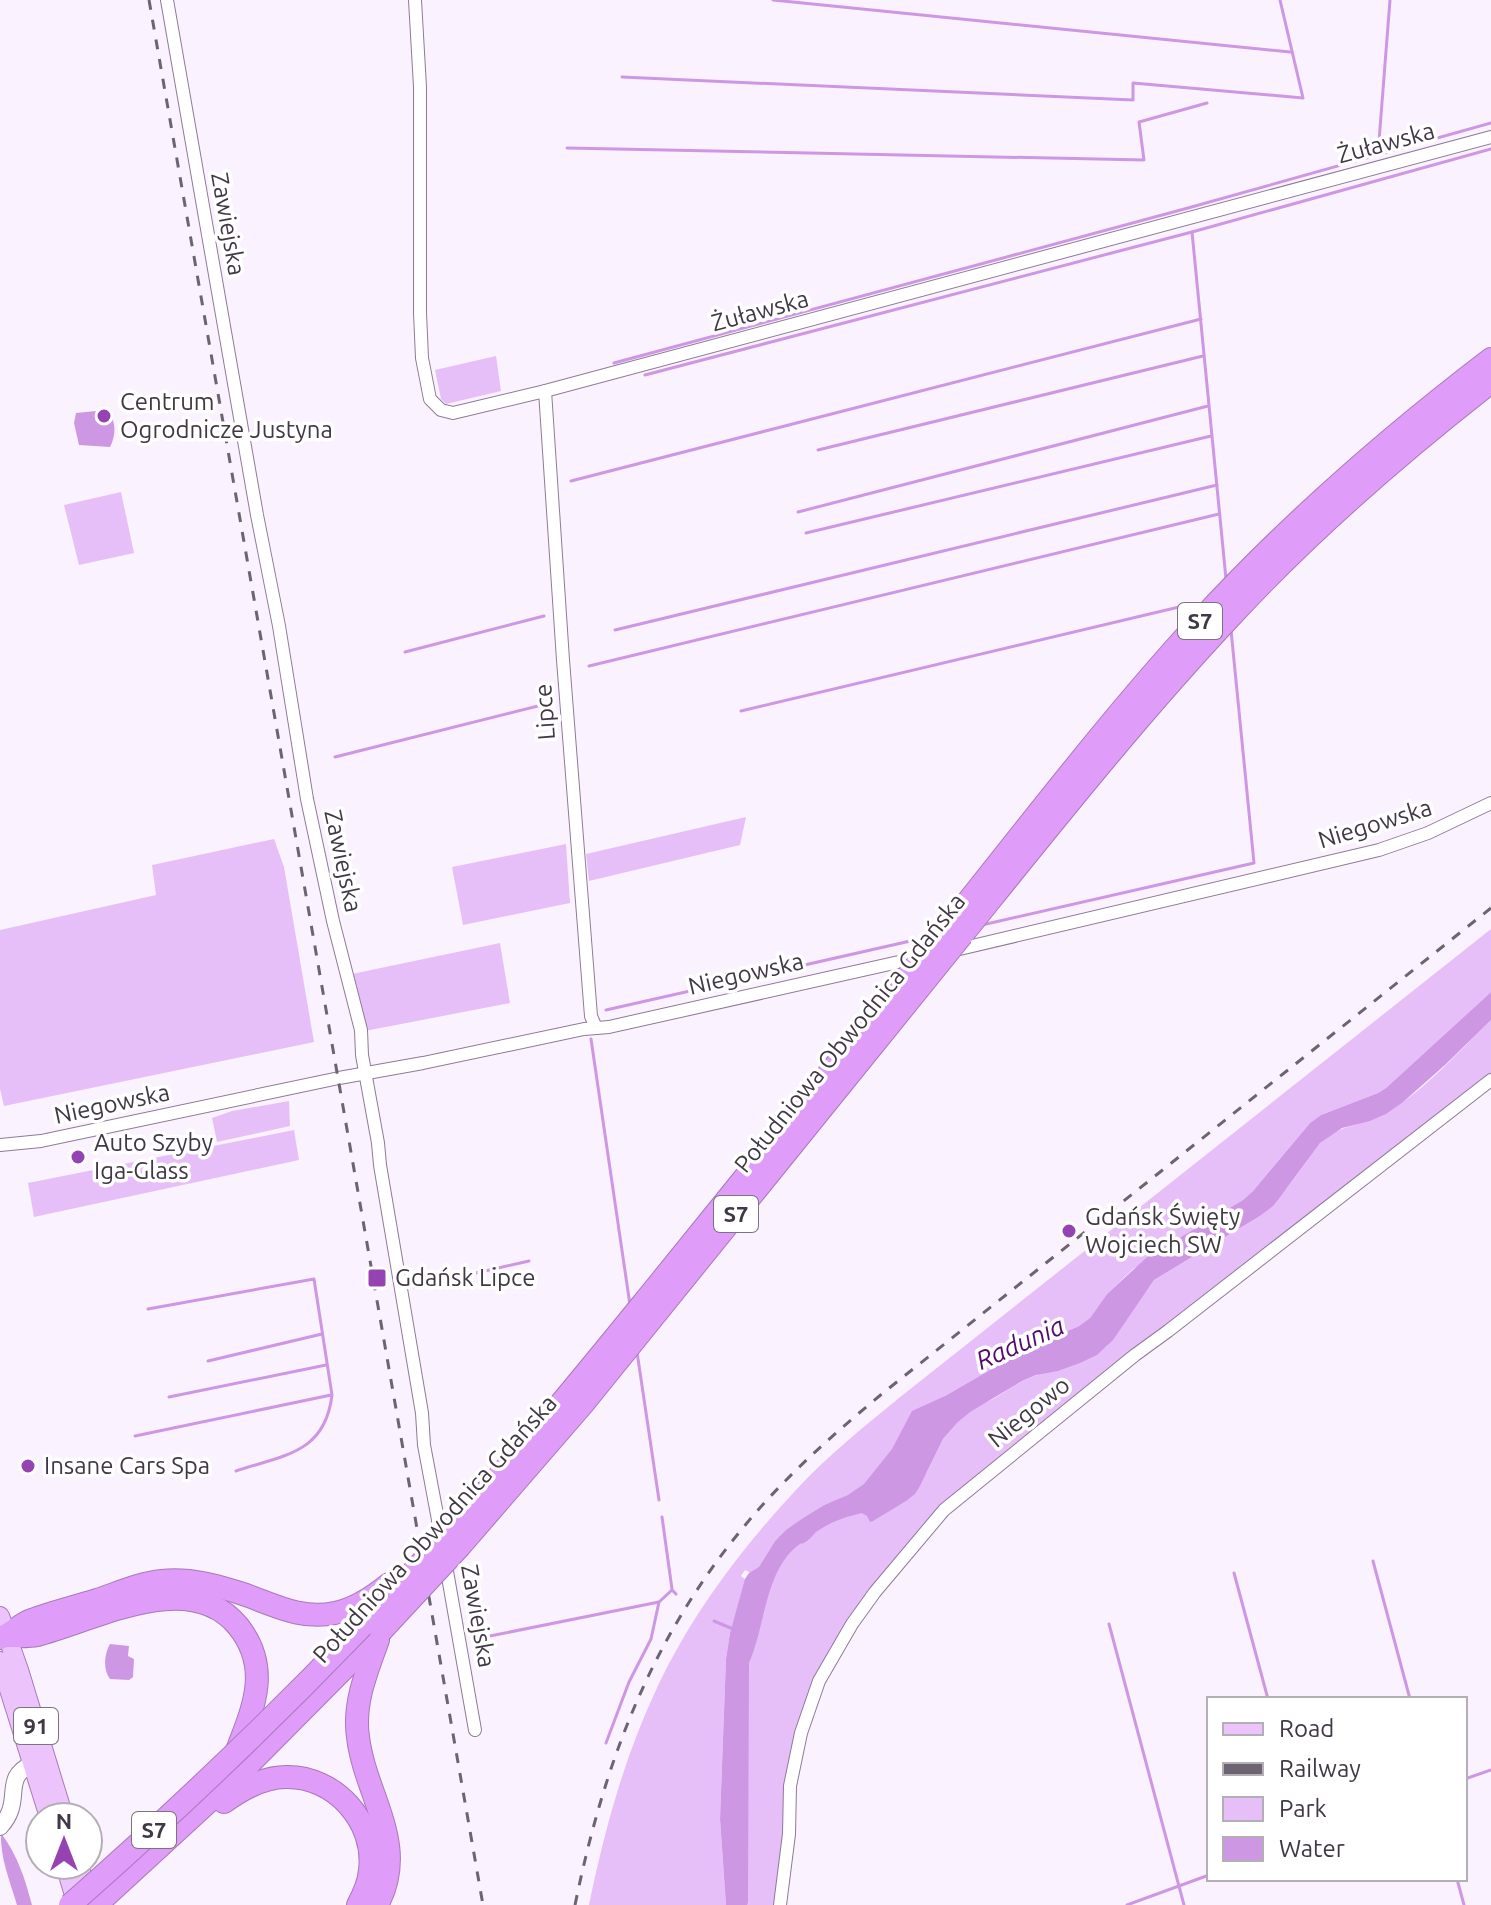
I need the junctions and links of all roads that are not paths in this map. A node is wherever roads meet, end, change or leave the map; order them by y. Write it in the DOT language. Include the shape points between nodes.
graph roads {
  1 [pos="167,0"];
  2 [pos="415,0"];
  3 [pos="1491,137"];
  4 [pos="1491,359"];
  5 [pos="1491,382"];
  6 [pos="545,391"];
  7 [pos="1491,803"];
  8 [pos="596,1028"];
  9 [pos="366,1074"];
  10 [pos="1491,1080"];
  11 [pos="0,1145"];
  12 [pos="434,1549"];
  13 [pos="59,1620"];
  14 [pos="2,1630"];
  15 [pos="381,1631"];
  16 [pos="0,1661"];
  17 [pos="475,1730"];
  18 [pos="236,1753"];
  19 [pos="32,1764"];
  20 [pos="44,1801"];
  21 [pos="59,1801"];
  22 [pos="1,1826"];
  23 [pos="173,1836"];
  24 [pos="70,1881"];
  25 [pos="85,1881"];
  26 [pos="70,1905"];
  27 [pos="77,1905"];
  28 [pos="94,1905"];
  29 [pos="358,1905"];
  30 [pos="377,1905"];
  31 [pos="780,1905"];
  1 -- 9 [label="street, Zawiejska" via="307,799 361,1030"];
  2 -- 6 [label="street, Żuławska" via="421,338 430,399 453,413"];
  3 -- 6 [label="street, Żuławska"];
  4 -- 12 [label="highway, Południowa Obwodnica Gdańska / S7, bridge" via="1349,474 1223,596 1121,711 548,1420"];
  5 -- 15 [label="highway, Południowa Obwodnica Gdańska / S7, bridge" via="1326,521 1185,665 582,1405"];
  6 -- 8 [label="street, Lipce" via="591,1016"];
  7 -- 8 [label="street, Niegowska" via="1379,850"];
  8 -- 9 [label="street, Niegowska"];
  9 -- 11 [label="street, Niegowska"];
  9 -- 17 [label="street, Zawiejska"];
  10 -- 31 [label="street, Niegowo" via="944,1510 864,1606 812,1698 792,1770"];
  12 -- 13 [label="highway, bridge" via="370,1598 334,1614 294,1612 228,1589 179,1580 145,1584"];
  12 -- 18 [label="highway, Południowa Obwodnica Gdańska / S7, bridge"];
  13 -- 14 [label="highway" via="29,1621"];
  13 -- 18 [label="highway" via="174,1598 223,1612 251,1647 257,1674 255,1702"];
  14 -- 21 [label="main road, 91"];
  15 -- 23 [label="highway, Południowa Obwodnica Gdańska / S7"];
  15 -- 30 [label="highway" via="357,1717 364,1766 389,1846 386,1884"];
  16 -- 19 [label="main road, 91"];
  18 -- 26 [label="highway, Południowa Obwodnica Gdańska / S7, bridge"];
  19 -- 20 [label="main road, 91"];
  19 -- 22 [label="street" via="16,1768 6,1780 8,1816"];
  23 -- 28 [label="highway, Południowa Obwodnica Gdańska / S7"];
  23 -- 29 [label="highway" via="259,1782 284,1777 310,1780 342,1798 362,1824 370,1870"];
  24 -- 27 [label="main road"];
  25 -- 28 [label="main road"];
}
